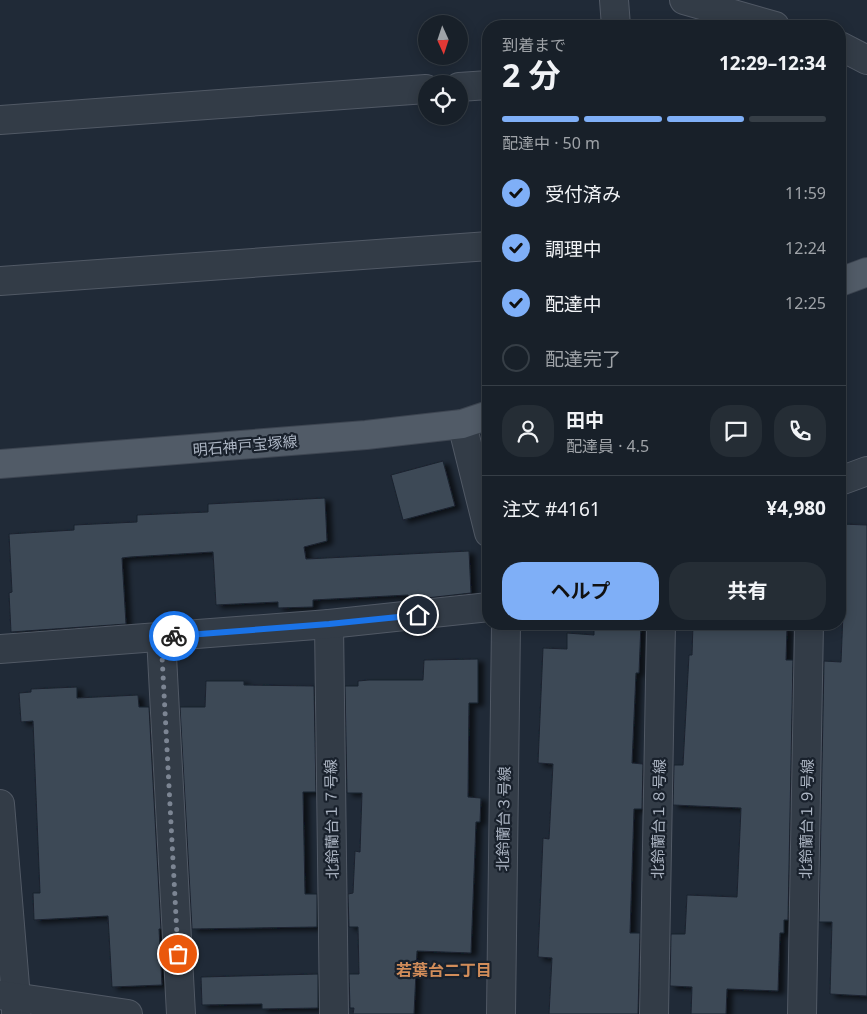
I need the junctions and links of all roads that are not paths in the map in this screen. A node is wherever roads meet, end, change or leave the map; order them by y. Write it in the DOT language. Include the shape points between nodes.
graph roads {
  1 [pos="614,0"];
  2 [pos="684,0"];
  3 [pos="616,20"];
  4 [pos="754,20"];
  5 [pos="846,49"];
  6 [pos="867,60"];
  7 [pos="482,85"];
  8 [pos="468,86"];
  9 [pos="418,91"];
  10 [pos="0,120"];
  11 [pos="482,247"];
  12 [pos="867,272"];
  13 [pos="846,280"];
  14 [pos="0,281"];
  15 [pos="482,417"];
  16 [pos="462,424"];
  17 [pos="0,464"];
  18 [pos="867,471"];
  19 [pos="846,479"];
  20 [pos="482,505"];
  21 [pos="482,608"];
  22 [pos="329,624"];
  23 [pos="506,630"];
  24 [pos="661,630"];
  25 [pos="809,630"];
  26 [pos="161,637"];
  27 [pos="0,649"];
  28 [pos="0,804"];
  29 [pos="11,1002"];
  30 [pos="128,1014"];
  31 [pos="181,1014"];
  32 [pos="334,1014"];
  33 [pos="500,1014"];
  34 [pos="654,1014"];
  35 [pos="802,1014"];
  1 -- 3 [label="street"];
  2 -- 4 [label="street"];
  5 -- 6 [label="street"];
  7 -- 8 [label="street"];
  9 -- 10 [label="street"];
  11 -- 14 [label="street"];
  12 -- 13 [label="main road"];
  15 -- 16 [label="main road, 明石神戸宝塚線"];
  16 -- 17 [label="main road, 明石神戸宝塚線" via="366,435"];
  16 -- 20 [label="street"];
  18 -- 19 [label="street"];
  21 -- 22 [label="street"];
  22 -- 26 [label="street"];
  22 -- 32 [label="street, 北鈴蘭台１７号線"];
  23 -- 33 [label="street, 北鈴蘭台３号線"];
  24 -- 34 [label="street, 北鈴蘭台１８号線"];
  25 -- 35 [label="street, 北鈴蘭台１９号線"];
  26 -- 27 [label="street"];
  26 -- 31 [label="street"];
  28 -- 29 [label="street"];
  29 -- 30 [label="street"];
}
